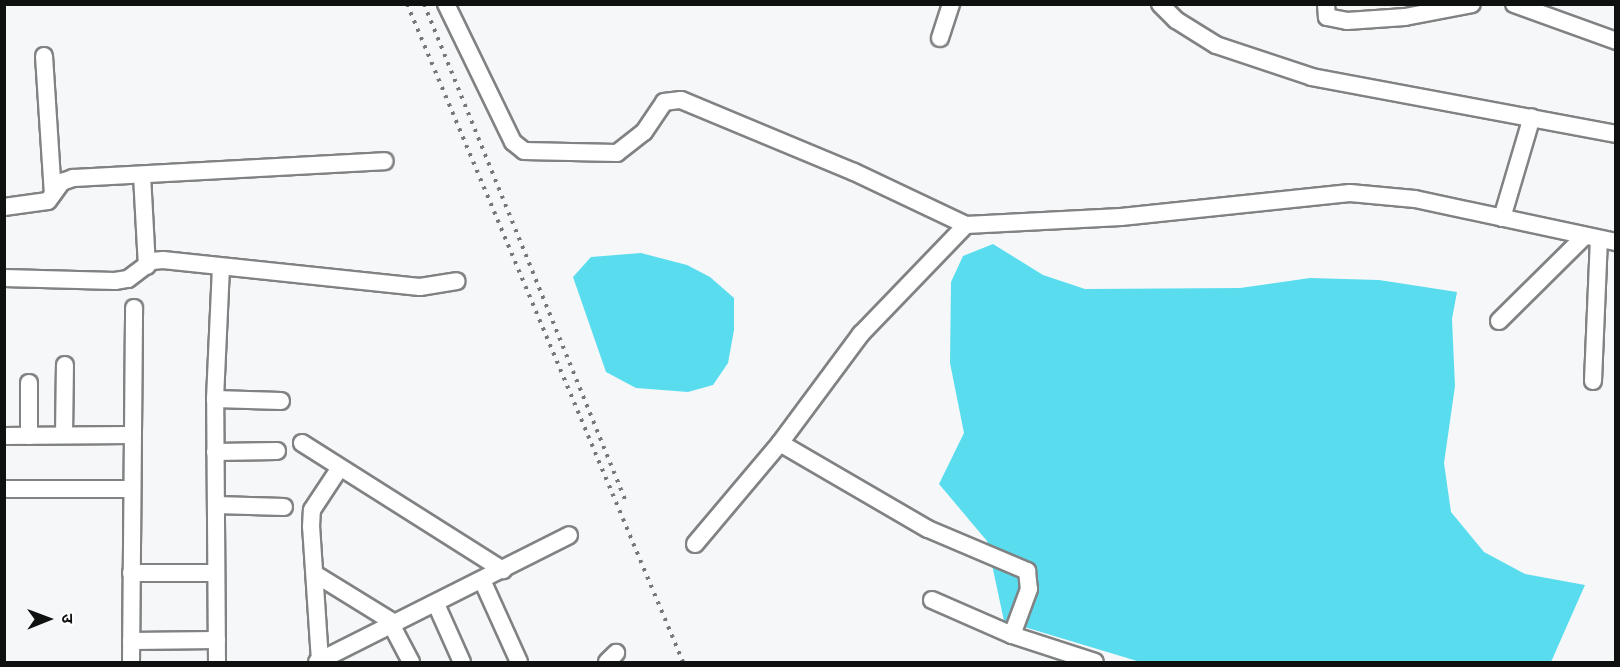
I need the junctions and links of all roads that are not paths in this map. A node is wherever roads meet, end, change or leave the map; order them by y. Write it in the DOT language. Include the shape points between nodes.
graph roads {
  1 [pos="446,4"];
  2 [pos="951,4"];
  3 [pos="1160,4"];
  4 [pos="1326,4"];
  5 [pos="1472,4"];
  6 [pos="1523,6"];
  7 [pos="1407,11"];
  8 [pos="940,38"];
  9 [pos="1616,41"];
  10 [pos="44,56"];
  11 [pos="1532,117"];
  12 [pos="1616,134"];
  13 [pos="385,161"];
  14 [pos="142,175"];
  15 [pos="53,194"];
  16 [pos="4,207"];
  17 [pos="1502,218"];
  18 [pos="966,225"];
  19 [pos="1600,239"];
  20 [pos="147,266"];
  21 [pos="221,267"];
  22 [pos="4,278"];
  23 [pos="457,280"];
  24 [pos="134,308"];
  25 [pos="1499,321"];
  26 [pos="65,365"];
  27 [pos="1593,381"];
  28 [pos="29,383"];
  29 [pos="215,399"];
  30 [pos="281,400"];
  31 [pos="64,435"];
  32 [pos="131,435"];
  33 [pos="4,436"];
  34 [pos="29,436"];
  35 [pos="302,443"];
  36 [pos="780,443"];
  37 [pos="277,451"];
  38 [pos="215,452"];
  39 [pos="339,469"];
  40 [pos="4,489"];
  41 [pos="131,489"];
  42 [pos="216,505"];
  43 [pos="284,507"];
  44 [pos="569,536"];
  45 [pos="695,544"];
  46 [pos="503,570"];
  47 [pos="131,573"];
  48 [pos="216,573"];
  49 [pos="315,574"];
  50 [pos="482,580"];
  51 [pos="932,600"];
  52 [pos="436,604"];
  53 [pos="394,625"];
  54 [pos="1012,635"];
  55 [pos="217,640"];
  56 [pos="131,641"];
  57 [pos="345,657"];
  58 [pos="1066,658"];
  59 [pos="318,662"];
  60 [pos="131,663"];
  61 [pos="217,663"];
  62 [pos="411,663"];
  63 [pos="462,663"];
  64 [pos="519,663"];
  65 [pos="1095,663"];
  1 -- 18 [label="street" via="513,142 524,151 617,153 644,132 664,102 681,100 854,172"];
  2 -- 8 [label="street"];
  3 -- 11 [label="street" via="1176,20 1216,45 1312,77"];
  4 -- 7 [label="street" via="1326,15 1331,19"];
  5 -- 7 [label="street"];
  6 -- 9 [label="street"];
  10 -- 15 [label="street"];
  11 -- 12 [label="street"];
  11 -- 17 [label="street"];
  13 -- 14 [label="street"];
  14 -- 15 [label="street" via="68,179"];
  14 -- 20 [label="street"];
  15 -- 16 [label="street" via="39,204"];
  17 -- 18 [label="street" via="1415,199 1350,193 1120,216"];
  17 -- 19 [label="street"];
  18 -- 36 [label="street" via="861,334"];
  19 -- 25 [label="street"];
  19 -- 27 [label="street"];
  20 -- 21 [label="street" via="163,260"];
  20 -- 22 [label="street" via="140,274 115,281"];
  21 -- 23 [label="street" via="420,287"];
  21 -- 29 [label="street"];
  24 -- 32 [label="street"];
  26 -- 31 [label="street"];
  28 -- 34 [label="street"];
  29 -- 30 [label="street"];
  29 -- 38 [label="street"];
  31 -- 32 [label="street"];
  31 -- 34 [label="street"];
  32 -- 41 [label="street"];
  33 -- 34 [label="street"];
  35 -- 39 [label="street"];
  36 -- 45 [label="street"];
  36 -- 54 [label="street" via="928,529 1027,571 1029,589"];
  37 -- 38 [label="street"];
  38 -- 42 [label="street"];
  39 -- 46 [label="street"];
  39 -- 49 [label="street" via="312,510"];
  40 -- 41 [label="street"];
  41 -- 47 [label="street"];
  42 -- 43 [label="street"];
  42 -- 48 [label="street"];
  44 -- 46 [label="street"];
  46 -- 50 [label="street"];
  47 -- 48 [label="street"];
  47 -- 56 [label="street"];
  48 -- 55 [label="street"];
  49 -- 53 [label="street"];
  49 -- 59 [label="street"];
  50 -- 52 [label="street"];
  50 -- 64 [label="street"];
  51 -- 54 [label="street"];
  52 -- 53 [label="street"];
  52 -- 63 [label="street"];
  53 -- 57 [label="street"];
  53 -- 62 [label="street"];
  54 -- 58 [label="street"];
  55 -- 56 [label="street"];
  55 -- 61 [label="street"];
  56 -- 60 [label="street"];
  57 -- 59 [label="street"];
  58 -- 65 [label="street"];
}
